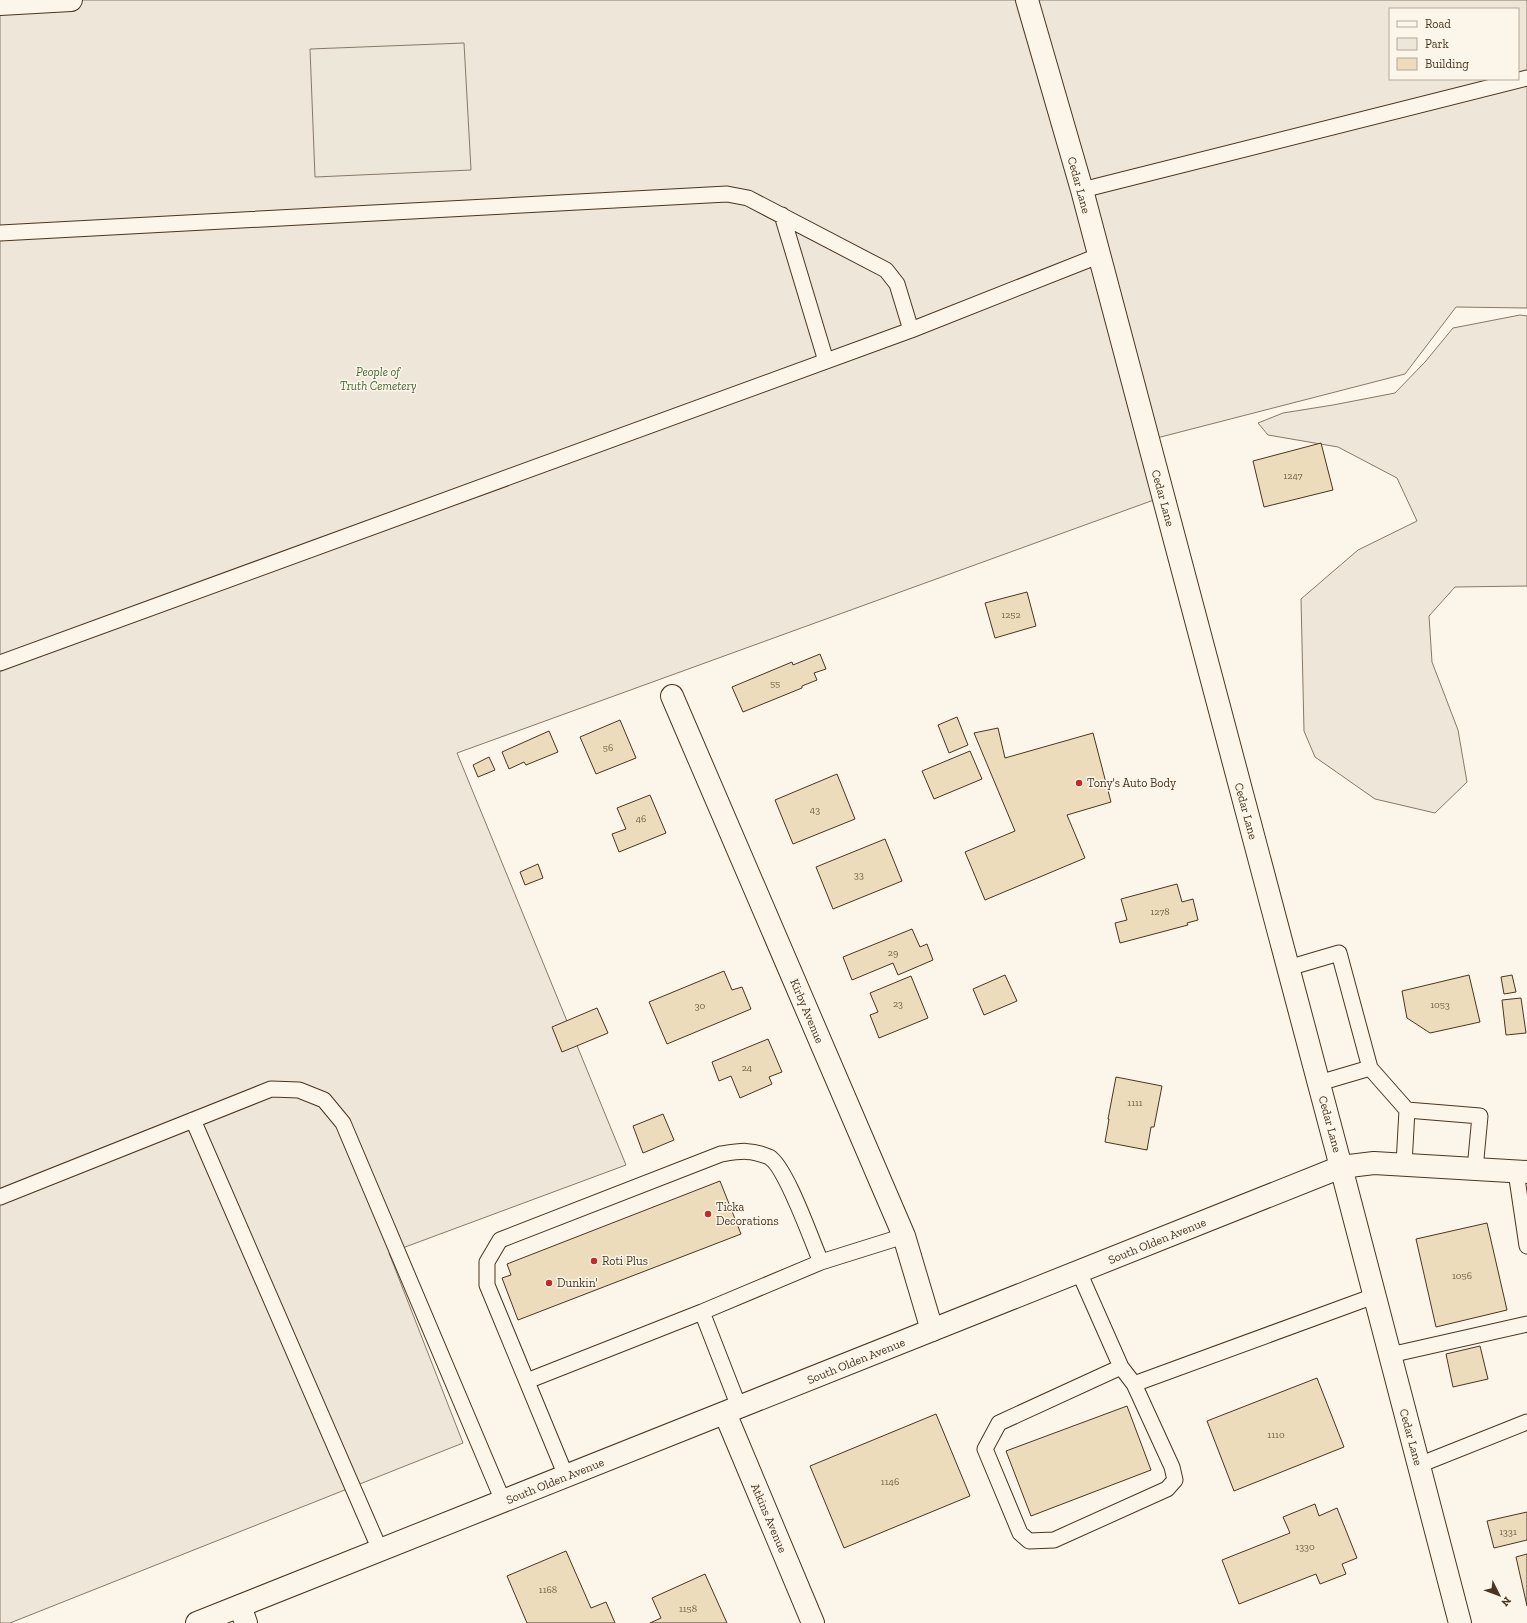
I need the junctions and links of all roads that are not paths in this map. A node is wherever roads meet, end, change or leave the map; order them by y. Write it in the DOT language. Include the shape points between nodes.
graph roads {
  1 [pos="71,0"];
  2 [pos="1027,0"];
  3 [pos="0,4"];
  4 [pos="1527,78"];
  5 [pos="1082,190"];
  6 [pos="782,215"];
  7 [pos="0,232"];
  8 [pos="1098,256"];
  9 [pos="911,330"];
  10 [pos="826,361"];
  11 [pos="0,663"];
  12 [pos="672,696"];
  13 [pos="1288,968"];
  14 [pos="1370,1068"];
  15 [pos="1319,1083"];
  16 [pos="1407,1110"];
  17 [pos="193,1120"];
  18 [pos="1404,1164"];
  19 [pos="1341,1167"];
  20 [pos="1475,1169"];
  21 [pos="1522,1172"];
  22 [pos="0,1197"];
  23 [pos="904,1236"];
  24 [pos="1527,1246"];
  25 [pos="821,1262"];
  26 [pos="1079,1272"];
  27 [pos="1374,1296"];
  28 [pos="702,1312"];
  29 [pos="1527,1324"];
  30 [pos="932,1330"];
  31 [pos="1390,1355"];
  32 [pos="1121,1367"];
  33 [pos="527,1381"];
  34 [pos="1134,1384"];
  35 [pos="732,1410"];
  36 [pos="1527,1422"];
  37 [pos="1419,1465"];
  38 [pos="566,1476"];
  39 [pos="503,1501"];
  40 [pos="380,1550"];
  41 [pos="243,1615"];
  42 [pos="197,1623"];
  43 [pos="813,1623"];
  44 [pos="1460,1623"];
  1 -- 3 [label="street"];
  2 -- 5 [label="street, Cedar Lane"];
  4 -- 5 [label="lane"];
  5 -- 8 [label="street, Cedar Lane"];
  6 -- 7 [label="lane" via="748,198 727,194"];
  6 -- 9 [label="lane" via="886,270 897,284"];
  6 -- 10 [label="lane"];
  8 -- 9 [label="lane"];
  8 -- 13 [label="street, Cedar Lane"];
  9 -- 10 [label="lane"];
  10 -- 11 [label="lane"];
  12 -- 23 [label="street, Kirby Avenue"];
  13 -- 14 [label="lane" via="1339,953"];
  13 -- 15 [label="street, Cedar Lane"];
  14 -- 15 [label="lane"];
  14 -- 16 [label="lane"];
  15 -- 19 [label="street, Cedar Lane"];
  16 -- 18 [label="lane"];
  16 -- 20 [label="lane" via="1480,1116"];
  17 -- 22 [label="lane"];
  17 -- 39 [label="lane" via="271,1089 299,1090 324,1100 343,1124"];
  17 -- 40 [label="lane"];
  18 -- 19 [label="street, South Olden Avenue" via="1374,1163"];
  18 -- 20 [label="street, South Olden Avenue"];
  19 -- 26 [label="street, South Olden Avenue"];
  19 -- 27 [label="street, Cedar Lane"];
  20 -- 21 [label="street, South Olden Avenue"];
  21 -- 24 [label="lane"];
  23 -- 25 [label="lane"];
  23 -- 30 [label="street, Kirby Avenue"];
  25 -- 28 [label="lane"];
  25 -- 33 [label="lane" via="787,1179 771,1158 748,1150 721,1154 500,1240 487,1262 487,1285"];
  26 -- 30 [label="street, South Olden Avenue"];
  26 -- 32 [label="lane"];
  27 -- 31 [label="street, Cedar Lane"];
  27 -- 34 [label="lane"];
  28 -- 33 [label="lane"];
  28 -- 35 [label="lane"];
  29 -- 31 [label="lane"];
  30 -- 35 [label="street, South Olden Avenue"];
  31 -- 37 [label="street, Cedar Lane"];
  32 -- 34 [label="lane"];
  32 -- 34 [label="lane" via="999,1423 986,1449 1020,1533 1029,1540 1054,1540 1167,1488 1175,1480 1172,1467"];
  33 -- 38 [label="lane"];
  35 -- 38 [label="street, South Olden Avenue"];
  35 -- 43 [label="street, Atkins Avenue"];
  36 -- 37 [label="lane"];
  37 -- 44 [label="street, Cedar Lane"];
  38 -- 39 [label="street, South Olden Avenue"];
  39 -- 40 [label="street, South Olden Avenue"];
  40 -- 41 [label="street, South Olden Avenue"];
  41 -- 42 [label="street, South Olden Avenue"];
}
